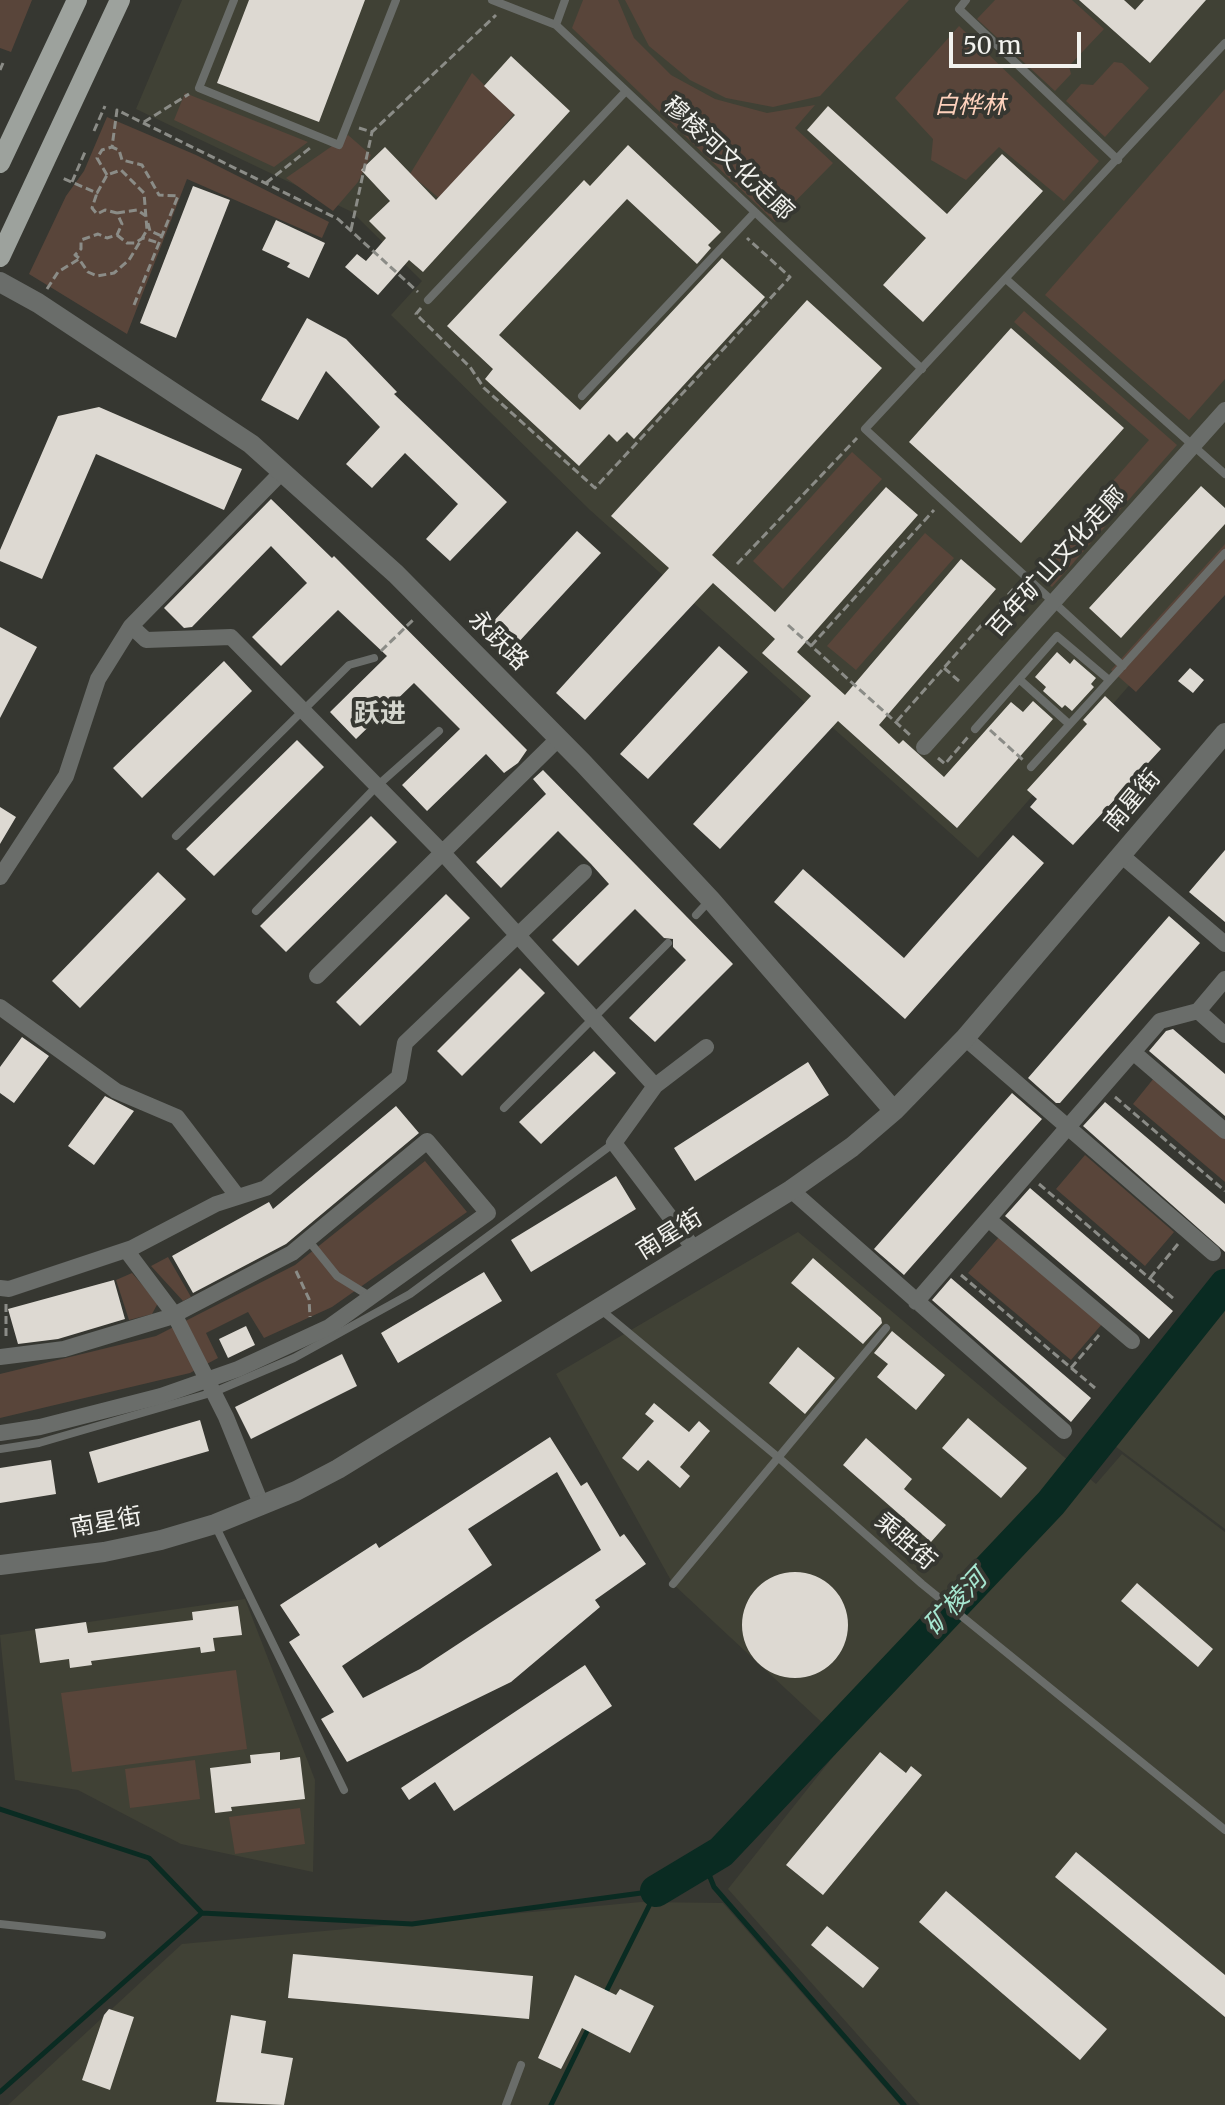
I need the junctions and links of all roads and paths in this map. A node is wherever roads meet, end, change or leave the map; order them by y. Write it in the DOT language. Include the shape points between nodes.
graph roads {
  1 [pos="77,0"];
  2 [pos="120,0"];
  3 [pos="234,0"];
  4 [pos="396,0"];
  5 [pos="492,0"];
  6 [pos="565,0"];
  7 [pos="966,0"];
  8 [pos="506,5"];
  9 [pos="556,25"];
  10 [pos="1225,43"];
  11 [pos="199,88"];
  12 [pos="626,91"];
  13 [pos="105,106"];
  14 [pos="142,123"];
  15 [pos="348,124"];
  16 [pos="94,131"];
  17 [pos="372,132"];
  18 [pos="323,139"];
  19 [pos="112,147"];
  20 [pos="85,152"];
  21 [pos="122,160"];
  22 [pos="1118,160"];
  23 [pos="0,163"];
  24 [pos="121,170"];
  25 [pos="107,175"];
  26 [pos="62,178"];
  27 [pos="72,182"];
  28 [pos="266,183"];
  29 [pos="97,193"];
  30 [pos="755,212"];
  31 [pos="117,213"];
  32 [pos="147,217"];
  33 [pos="351,231"];
  34 [pos="117,235"];
  35 [pos="162,236"];
  36 [pos="143,238"];
  37 [pos="159,243"];
  38 [pos="0,257"];
  39 [pos="79,259"];
  40 [pos="1006,279"];
  41 [pos="0,282"];
  42 [pos="428,300"];
  43 [pos="38,303"];
  44 [pos="134,305"];
  45 [pos="922,369"];
  46 [pos="582,396"];
  47 [pos="1225,410"];
  48 [pos="865,429"];
  49 [pos="1193,446"];
  50 [pos="282,472"];
  51 [pos="1225,474"];
  52 [pos="942,501"];
  53 [pos="1225,553"];
  54 [pos="737,564"];
  55 [pos="1024,577"];
  56 [pos="1052,604"];
  57 [pos="427,606"];
  58 [pos="788,625"];
  59 [pos="131,626"];
  60 [pos="811,646"];
  61 [pos="374,658"];
  62 [pos="1123,666"];
  63 [pos="944,668"];
  64 [pos="956,678"];
  65 [pos="1019,679"];
  66 [pos="1109,680"];
  67 [pos="302,711"];
  68 [pos="896,722"];
  69 [pos="1069,724"];
  70 [pos="978,726"];
  71 [pos="439,731"];
  72 [pos="908,733"];
  73 [pos="1225,733"];
  74 [pos="559,738"];
  75 [pos="964,742"];
  76 [pos="924,747"];
  77 [pos="945,764"];
  78 [pos="1031,767"];
  79 [pos="377,786"];
  80 [pos="176,836"];
  81 [pos="442,852"];
  82 [pos="1121,855"];
  83 [pos="584,872"];
  84 [pos="0,877"];
  85 [pos="711,900"];
  86 [pos="256,911"];
  87 [pos="696,915"];
  88 [pos="518,935"];
  89 [pos="668,943"];
  90 [pos="1225,944"];
  91 [pos="317,976"];
  92 [pos="1225,979"];
  93 [pos="0,1007"];
  94 [pos="1198,1011"];
  95 [pos="595,1017"];
  96 [pos="1225,1035"];
  97 [pos="965,1038"];
  98 [pos="706,1047"];
  99 [pos="1133,1052"];
  100 [pos="655,1086"];
  101 [pos="1103,1086"];
  102 [pos="504,1108"];
  103 [pos="894,1111"];
  104 [pos="1068,1127"];
  105 [pos="1225,1131"];
  106 [pos="614,1143"];
  107 [pos="1027,1174"];
  108 [pos="791,1190"];
  109 [pos="1225,1191"];
  110 [pos="238,1197"];
  111 [pos="487,1213"];
  112 [pos="511,1219"];
  113 [pos="988,1219"];
  114 [pos="1189,1232"];
  115 [pos="308,1240"];
  116 [pos="126,1250"];
  117 [pos="695,1250"];
  118 [pos="292,1253"];
  119 [pos="1213,1253"];
  120 [pos="948,1265"];
  121 [pos="1149,1279"];
  122 [pos="3,1294"];
  123 [pos="371,1297"];
  124 [pos="1174,1299"];
  125 [pos="916,1302"];
  126 [pos="600,1309"];
  127 [pos="174,1314"];
  128 [pos="1110,1322"];
  129 [pos="886,1328"];
  130 [pos="310,1336"];
  131 [pos="1132,1341"];
  132 [pos="3,1357"];
  133 [pos="1071,1368"];
  134 [pos="211,1386"];
  135 [pos="1095,1388"];
  136 [pos="1064,1431"];
  137 [pos="0,1433"];
  138 [pos="0,1449"];
  139 [pos="779,1458"];
  140 [pos="262,1506"];
  141 [pos="215,1524"];
  142 [pos="0,1565"];
  143 [pos="673,1584"];
  144 [pos="344,1790"];
  145 [pos="1225,1830"];
  146 [pos="0,1924"];
  147 [pos="102,1935"];
  148 [pos="521,2065"];
  149 [pos="506,2105"];
  1 -- 23 [label="main road"];
  2 -- 38 [label="main road"];
  3 -- 11 [label="lane"];
  4 -- 15 [label="lane"];
  5 -- 8 [label="lane, 穆棱河文化走廊"];
  6 -- 9 [label="lane"];
  7 -- 22 [label="lane" via="959,9"];
  8 -- 9 [label="lane, 穆棱河文化走廊"];
  8 -- 17 [label="path"];
  9 -- 12 [label="lane, 穆棱河文化走廊"];
  10 -- 22 [label="lane"];
  11 -- 14 [label="path"];
  11 -- 18 [label="lane"];
  12 -- 30 [label="lane, 穆棱河文化走廊"];
  12 -- 42 [label="lane"];
  13 -- 16 [label="path"];
  14 -- 19 [label="path" via="117,110"];
  14 -- 28 [label="path"];
  15 -- 17 [label="path"];
  15 -- 18 [label="lane" via="339,145"];
  17 -- 33 [label="path"];
  18 -- 28 [label="path"];
  19 -- 21 [label="path"];
  19 -- 25 [label="path" via="97,158"];
  20 -- 27 [label="path"];
  21 -- 24 [label="path"];
  21 -- 35 [label="path" via="142,165 159,195 178,196"];
  22 -- 40 [label="lane"];
  24 -- 25 [label="path"];
  24 -- 32 [label="path" via="144,193"];
  25 -- 29 [label="path"];
  26 -- 27 [label="path"];
  27 -- 29 [label="path"];
  28 -- 33 [label="path" via="338,219"];
  29 -- 31 [label="path" via="92,208 97,214"];
  30 -- 45 [label="lane, 穆棱河文化走廊"];
  30 -- 46 [label="lane"];
  31 -- 32 [label="path" via="137,210"];
  31 -- 34 [label="path" via="122,224"];
  32 -- 35 [label="path" via="150,231"];
  32 -- 36 [label="path"];
  33 -- 42 [label="path"];
  34 -- 36 [label="path" via="127,243"];
  34 -- 39 [label="path" via="81,240 75,255"];
  35 -- 37 [label="path"];
  36 -- 37 [label="path"];
  36 -- 39 [label="path" via="114,273 97,276"];
  37 -- 44 [label="path"];
  39 -- 43 [label="path" via="58,272"];
  40 -- 45 [label="lane"];
  40 -- 49 [label="lane"];
  41 -- 43 [label="street, 永跃路"];
  43 -- 50 [label="street, 永跃路" via="251,444"];
  45 -- 48 [label="lane"];
  47 -- 49 [label="street, 百年矿山文化走廊"];
  48 -- 52 [label="lane"];
  48 -- 54 [label="path"];
  49 -- 51 [label="lane"];
  49 -- 56 [label="street, 百年矿山文化走廊"];
  50 -- 57 [label="street, 永跃路"];
  50 -- 59 [label="street"];
  52 -- 55 [label="lane"];
  52 -- 60 [label="path"];
  53 -- 62 [label="lane"];
  55 -- 56 [label="lane"];
  55 -- 63 [label="path"];
  56 -- 62 [label="lane"];
  56 -- 76 [label="street, 百年矿山文化走廊"];
  57 -- 61 [label="path"];
  57 -- 74 [label="street, 永跃路"];
  58 -- 60 [label="path"];
  59 -- 67 [label="street" via="146,640 231,637"];
  59 -- 84 [label="street" via="98,679 66,776"];
  60 -- 68 [label="path"];
  61 -- 67 [label="lane" via="349,665"];
  62 -- 66 [label="lane"];
  63 -- 64 [label="path"];
  63 -- 68 [label="path"];
  65 -- 66 [label="lane" via="1057,636"];
  65 -- 69 [label="lane"];
  65 -- 70 [label="lane"];
  66 -- 69 [label="lane"];
  67 -- 79 [label="street"];
  67 -- 80 [label="lane"];
  68 -- 72 [label="path"];
  69 -- 78 [label="lane"];
  70 -- 78 [label="path"];
  71 -- 79 [label="lane"];
  73 -- 82 [label="street, 南星街"];
  74 -- 81 [label="street"];
  74 -- 85 [label="street, 永跃路"];
  75 -- 77 [label="path"];
  79 -- 81 [label="street"];
  79 -- 86 [label="lane"];
  81 -- 88 [label="street"];
  81 -- 91 [label="street"];
  82 -- 90 [label="street"];
  82 -- 97 [label="street, 南星街"];
  83 -- 88 [label="street"];
  85 -- 87 [label="lane"];
  85 -- 103 [label="street, 永跃路"];
  88 -- 95 [label="street"];
  88 -- 110 [label="street" via="405,1043 399,1077 266,1188"];
  89 -- 95 [label="lane"];
  92 -- 94 [label="street"];
  93 -- 110 [label="street" via="116,1091 177,1117"];
  94 -- 96 [label="street"];
  94 -- 99 [label="street" via="1160,1021"];
  95 -- 100 [label="street"];
  95 -- 102 [label="lane"];
  97 -- 103 [label="street, 南星街"];
  97 -- 104 [label="street"];
  98 -- 100 [label="street"];
  99 -- 101 [label="street"];
  99 -- 105 [label="street"];
  100 -- 106 [label="street"];
  101 -- 104 [label="street"];
  101 -- 109 [label="path"];
  103 -- 108 [label="street, 南星街"];
  104 -- 107 [label="street"];
  104 -- 114 [label="street"];
  106 -- 112 [label="lane"];
  106 -- 117 [label="street"];
  107 -- 113 [label="street"];
  107 -- 121 [label="path"];
  108 -- 117 [label="street, 南星街"];
  108 -- 125 [label="street"];
  110 -- 116 [label="street"];
  111 -- 112 [label="lane"];
  111 -- 115 [label="street" via="427,1141"];
  111 -- 123 [label="street"];
  112 -- 134 [label="lane" via="410,1294 294,1358"];
  113 -- 120 [label="street"];
  113 -- 128 [label="street"];
  114 -- 119 [label="street"];
  114 -- 121 [label="path"];
  115 -- 118 [label="street"];
  115 -- 123 [label="lane" via="337,1276"];
  116 -- 122 [label="street"];
  116 -- 127 [label="street"];
  117 -- 126 [label="street, 南星街"];
  118 -- 127 [label="street"];
  118 -- 130 [label="path" via="309,1299"];
  120 -- 125 [label="street"];
  120 -- 133 [label="path"];
  121 -- 124 [label="path"];
  122 -- 132 [label="path"];
  123 -- 130 [label="street"];
  125 -- 136 [label="street"];
  126 -- 139 [label="lane, 乘胜街"];
  126 -- 140 [label="street, 南星街" via="338,1469"];
  127 -- 132 [label="street" via="64,1349"];
  127 -- 134 [label="street"];
  128 -- 131 [label="street"];
  128 -- 133 [label="path"];
  129 -- 139 [label="lane"];
  130 -- 134 [label="street"];
  133 -- 135 [label="path"];
  134 -- 137 [label="street"];
  134 -- 138 [label="lane" via="39,1443"];
  134 -- 140 [label="street"];
  139 -- 143 [label="lane"];
  139 -- 145 [label="lane, 乘胜街" via="922,1584"];
  140 -- 141 [label="street, 南星街"];
  141 -- 142 [label="street, 南星街" via="104,1552"];
  141 -- 144 [label="lane"];
  146 -- 147 [label="lane"];
  148 -- 149 [label="lane"];
}
